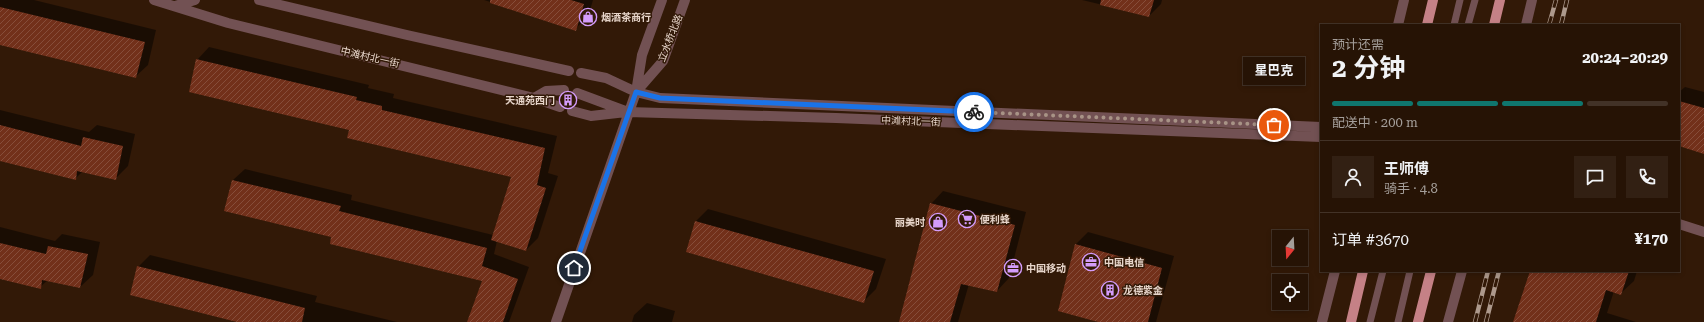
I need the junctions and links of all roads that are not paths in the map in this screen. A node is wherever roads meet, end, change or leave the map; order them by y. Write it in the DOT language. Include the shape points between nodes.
graph roads {
  1 [pos="154,0"];
  2 [pos="195,0"];
  3 [pos="259,0"];
  4 [pos="662,0"];
  5 [pos="685,0"];
  6 [pos="1404,0"];
  7 [pos="1434,0"];
  8 [pos="1460,0"];
  9 [pos="1475,0"];
  10 [pos="1500,0"];
  11 [pos="1532,0"];
  12 [pos="176,3"];
  13 [pos="1398,24"];
  14 [pos="1427,24"];
  15 [pos="1454,24"];
  16 [pos="1468,24"];
  17 [pos="1494,24"];
  18 [pos="1526,24"];
  19 [pos="569,71"];
  20 [pos="581,73"];
  21 [pos="564,90"];
  22 [pos="636,92"];
  23 [pos="577,93"];
  24 [pos="534,98"];
  25 [pos="560,107"];
  26 [pos="572,111"];
  27 [pos="628,112"];
  28 [pos="1320,127"];
  29 [pos="1320,137"];
  30 [pos="1680,224"];
  31 [pos="1704,232"];
  32 [pos="1335,272"];
  33 [pos="1363,272"];
  34 [pos="1383,272"];
  35 [pos="1410,272"];
  36 [pos="1431,272"];
  37 [pos="1462,272"];
  38 [pos="556,322"];
  39 [pos="1322,322"];
  40 [pos="1350,322"];
  41 [pos="1370,322"];
  42 [pos="1398,322"];
  43 [pos="1418,322"];
  44 [pos="1448,322"];
  1 -- 12 [label="street, 中滩村北一街"];
  2 -- 12 [label="street"];
  3 -- 19 [label="street"];
  4 -- 22 [label="street, 立水桥北路" via="642,55"];
  5 -- 22 [label="street, 立水桥北路" via="663,61"];
  6 -- 13 [label="street"];
  7 -- 14 [label="main road"];
  8 -- 15 [label="lane"];
  9 -- 16 [label="lane"];
  10 -- 17 [label="main road"];
  11 -- 18 [label="street"];
  12 -- 24 [label="street, 中滩村北一街" via="228,23"];
  20 -- 22 [label="street, 中滩村北一街" via="606,78"];
  21 -- 24 [label="street" via="546,91"];
  22 -- 27 [label="street, 立水桥北路"];
  22 -- 28 [label="street, 中滩村北一街" via="660,98"];
  23 -- 27 [label="street, 中滩村北一街"];
  24 -- 25 [label="street, 中滩村北一街"];
  26 -- 27 [label="street" via="591,116"];
  27 -- 29 [label="street, 中滩村北一街"];
  27 -- 38 [label="street, 立水桥北路"];
  30 -- 31 [label="street"];
  32 -- 39 [label="street"];
  33 -- 40 [label="main road"];
  34 -- 41 [label="lane"];
  35 -- 42 [label="lane"];
  36 -- 43 [label="main road"];
  37 -- 44 [label="street"];
}
